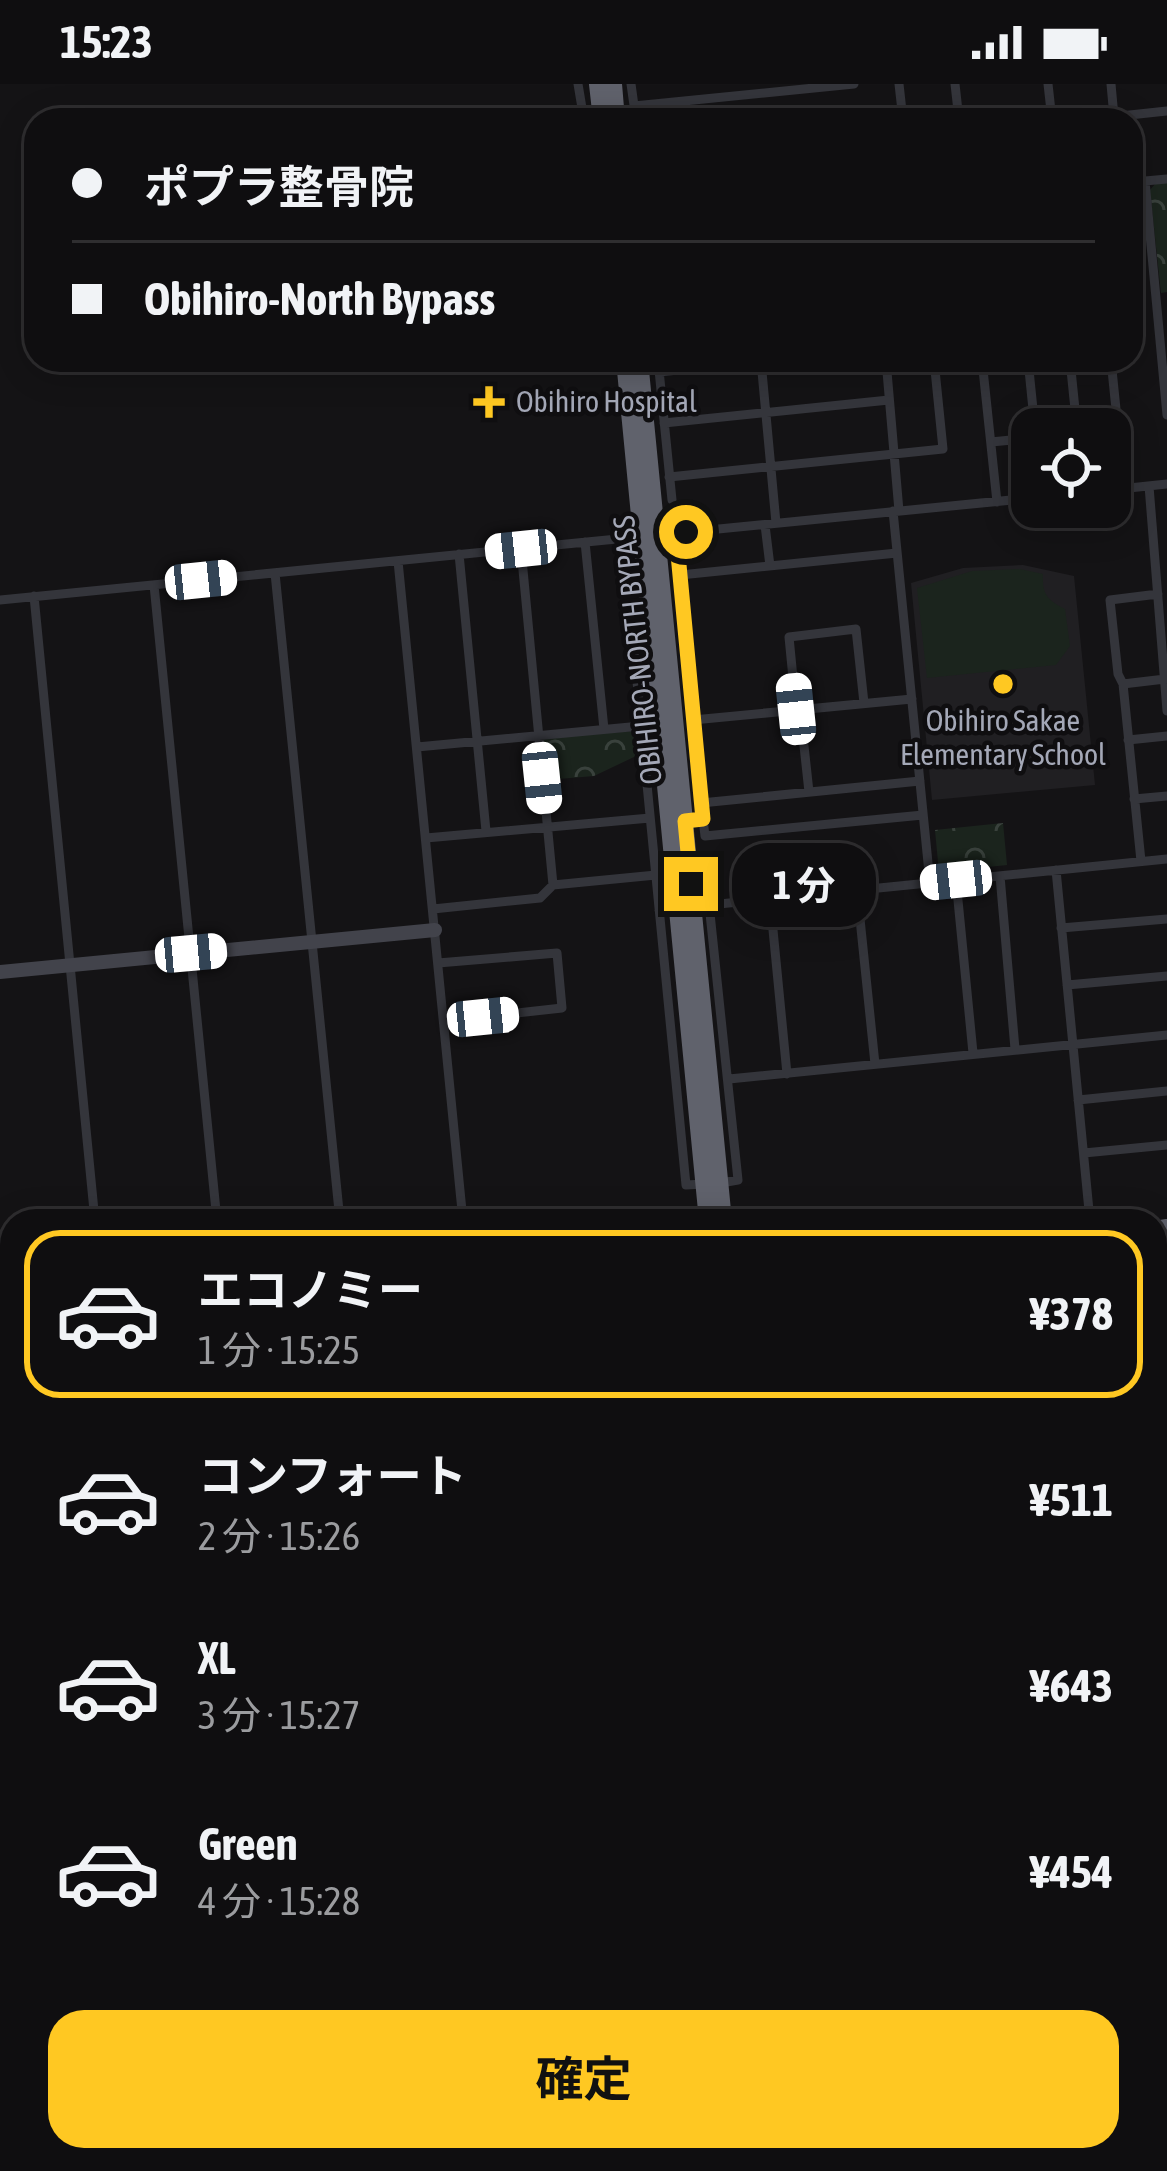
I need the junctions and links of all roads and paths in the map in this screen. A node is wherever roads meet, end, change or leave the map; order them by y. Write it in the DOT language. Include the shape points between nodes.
graph roads {
  1 [pos="631,84"];
  2 [pos="854,84"];
  3 [pos="735,90"];
  4 [pos="634,106"];
  5 [pos="1167,179"];
  6 [pos="1161,298"];
  7 [pos="1165,356"];
  8 [pos="627,372"];
  9 [pos="641,372"];
  10 [pos="660,372"];
  11 [pos="762,372"];
  12 [pos="887,372"];
  13 [pos="935,372"];
  14 [pos="983,372"];
  15 [pos="1029,372"];
  16 [pos="1071,372"];
  17 [pos="1112,372"];
  18 [pos="889,400"];
  19 [pos="1033,408"];
  20 [pos="1075,408"];
  21 [pos="1116,408"];
  22 [pos="766,412"];
  23 [pos="1167,415"];
  24 [pos="664,424"];
  25 [pos="1011,440"];
  26 [pos="991,442"];
  27 [pos="894,454"];
  28 [pos="658,456"];
  29 [pos="772,466"];
  30 [pos="669,477"];
  31 [pos="1167,484"];
  32 [pos="1149,486"];
  33 [pos="1131,487"];
  34 [pos="672,500"];
  35 [pos="1011,500"];
  36 [pos="997,502"];
  37 [pos="896,511"];
  38 [pos="771,524"];
  39 [pos="658,535"];
  40 [pos="585,542"];
  41 [pos="521,549"];
  42 [pos="897,553"];
  43 [pos="459,554"];
  44 [pos="398,561"];
  45 [pos="1162,562"];
  46 [pos="770,566"];
  47 [pos="275,573"];
  48 [pos="680,574"];
  49 [pos="154,584"];
  50 [pos="1159,594"];
  51 [pos="34,596"];
  52 [pos="0,599"];
  53 [pos="650,619"];
  54 [pos="1164,619"];
  55 [pos="1166,679"];
  56 [pos="1123,684"];
  57 [pos="912,699"];
  58 [pos="864,703"];
  59 [pos="798,709"];
  60 [pos="1167,712"];
  61 [pos="693,721"];
  62 [pos="640,726"];
  63 [pos="604,729"];
  64 [pos="538,735"];
  65 [pos="1167,736"];
  66 [pos="476,740"];
  67 [pos="1128,740"];
  68 [pos="417,747"];
  69 [pos="920,781"];
  70 [pos="808,792"];
  71 [pos="1167,796"];
  72 [pos="1134,799"];
  73 [pos="701,803"];
  74 [pos="923,815"];
  75 [pos="650,818"];
  76 [pos="694,820"];
  77 [pos="546,825"];
  78 [pos="486,831"];
  79 [pos="426,838"];
  80 [pos="1167,859"];
  81 [pos="1141,861"];
  82 [pos="1056,870"];
  83 [pos="656,875"];
  84 [pos="1000,876"];
  85 [pos="956,880"];
  86 [pos="930,883"];
  87 [pos="553,885"];
  88 [pos="857,890"];
  89 [pos="770,899"];
  90 [pos="685,907"];
  91 [pos="434,909"];
  92 [pos="1167,919"];
  93 [pos="1061,928"];
  94 [pos="435,930"];
  95 [pos="314,942"];
  96 [pos="191,953"];
  97 [pos="438,963"];
  98 [pos="69,965"];
  99 [pos="0,972"];
  100 [pos="1167,976"];
  101 [pos="1067,985"];
  102 [pos="444,1021"];
  103 [pos="1167,1035"];
  104 [pos="1072,1044"];
  105 [pos="1015,1049"];
  106 [pos="973,1054"];
  107 [pos="875,1064"];
  108 [pos="787,1074"];
  109 [pos="729,1079"];
  110 [pos="1167,1091"];
  111 [pos="1078,1100"];
  112 [pos="1167,1145"];
  113 [pos="1084,1153"];
  114 [pos="703,1184"];
  115 [pos="93,1209"];
  116 [pos="216,1209"];
  117 [pos="339,1209"];
  118 [pos="462,1209"];
  119 [pos="706,1209"];
  120 [pos="717,1209"];
  121 [pos="1089,1209"];
  1 -- 4 [label="street"];
  2 -- 3 [label="street"];
  3 -- 4 [label="street"];
  5 -- 6 [label="street" via="1144,181"];
  6 -- 7 [label="street"];
  7 -- 23 [label="street"];
  8 -- 39 [label="highway"];
  9 -- 28 [label="highway, OBIHIRO-NORTH BYPASS"];
  10 -- 24 [label="street"];
  11 -- 22 [label="street"];
  12 -- 18 [label="street"];
  13 -- 27 [label="street" via="943,449"];
  14 -- 26 [label="street"];
  15 -- 19 [label="street"];
  16 -- 20 [label="street"];
  17 -- 21 [label="street"];
  18 -- 22 [label="street"];
  18 -- 27 [label="street"];
  22 -- 24 [label="street"];
  22 -- 29 [label="street"];
  24 -- 28 [label="street"];
  25 -- 26 [label="street"];
  26 -- 36 [label="street"];
  27 -- 29 [label="street"];
  27 -- 37 [label="street"];
  28 -- 30 [label="street"];
  28 -- 39 [label="highway, OBIHIRO-NORTH BYPASS"];
  29 -- 30 [label="street"];
  29 -- 38 [label="street"];
  30 -- 34 [label="street"];
  31 -- 32 [label="street"];
  32 -- 33 [label="street"];
  32 -- 45 [label="street"];
  35 -- 36 [label="street"];
  36 -- 37 [label="street"];
  37 -- 38 [label="street"];
  37 -- 42 [label="street"];
  38 -- 39 [label="street"];
  38 -- 46 [label="street"];
  39 -- 40 [label="street"];
  39 -- 48 [label="street"];
  39 -- 53 [label="highway"];
  39 -- 76 [label="highway, OBIHIRO-NORTH BYPASS"];
  40 -- 41 [label="street"];
  40 -- 63 [label="street"];
  41 -- 43 [label="street"];
  41 -- 64 [label="street"];
  42 -- 46 [label="street"];
  42 -- 57 [label="street"];
  43 -- 44 [label="street"];
  43 -- 66 [label="street"];
  44 -- 47 [label="street"];
  44 -- 68 [label="street"];
  45 -- 50 [label="street"];
  46 -- 48 [label="street"];
  47 -- 49 [label="street"];
  47 -- 95 [label="street"];
  48 -- 61 [label="street"];
  49 -- 51 [label="street"];
  49 -- 96 [label="street"];
  50 -- 54 [label="street"];
  50 -- 56 [label="street" via="1109,600"];
  51 -- 52 [label="street"];
  51 -- 98 [label="street"];
  53 -- 62 [label="street" via="631,620"];
  53 -- 90 [label="highway"];
  54 -- 55 [label="street"];
  55 -- 56 [label="street"];
  55 -- 60 [label="street"];
  56 -- 67 [label="street"];
  57 -- 58 [label="street"];
  57 -- 69 [label="street"];
  58 -- 59 [label="street"];
  58 -- 59 [label="street" via="856,629 789,637"];
  59 -- 61 [label="street"];
  59 -- 70 [label="street"];
  61 -- 73 [label="street"];
  62 -- 63 [label="street"];
  62 -- 75 [label="street"];
  63 -- 64 [label="street"];
  64 -- 66 [label="street"];
  64 -- 77 [label="street"];
  65 -- 67 [label="street"];
  66 -- 68 [label="street"];
  66 -- 78 [label="street"];
  67 -- 72 [label="street"];
  68 -- 79 [label="street"];
  69 -- 70 [label="street"];
  69 -- 74 [label="street"];
  70 -- 73 [label="street"];
  71 -- 72 [label="street"];
  72 -- 81 [label="street"];
  73 -- 76 [label="street"];
  74 -- 76 [label="street" via="704,836"];
  74 -- 86 [label="street"];
  75 -- 77 [label="street"];
  75 -- 83 [label="street"];
  76 -- 90 [label="highway, OBIHIRO-NORTH BYPASS"];
  77 -- 78 [label="street"];
  77 -- 87 [label="street"];
  78 -- 79 [label="street"];
  79 -- 91 [label="street"];
  80 -- 81 [label="street"];
  81 -- 82 [label="street"];
  82 -- 84 [label="street"];
  82 -- 93 [label="street"];
  83 -- 87 [label="street"];
  83 -- 90 [label="street"];
  84 -- 85 [label="street"];
  84 -- 105 [label="street"];
  85 -- 86 [label="street"];
  85 -- 106 [label="street"];
  86 -- 88 [label="street"];
  87 -- 91 [label="street" via="540,898"];
  88 -- 89 [label="street"];
  88 -- 107 [label="street"];
  89 -- 90 [label="street"];
  89 -- 108 [label="street"];
  90 -- 109 [label="street"];
  90 -- 114 [label="highway"];
  91 -- 94 [label="street"];
  92 -- 93 [label="street"];
  93 -- 101 [label="street"];
  94 -- 95 [label="street"];
  94 -- 97 [label="street"];
  95 -- 96 [label="street"];
  95 -- 117 [label="street"];
  96 -- 98 [label="street"];
  96 -- 116 [label="street"];
  97 -- 102 [label="street"];
  97 -- 102 [label="street" via="556,953 562,1008"];
  98 -- 99 [label="street"];
  98 -- 115 [label="street"];
  100 -- 101 [label="street"];
  101 -- 104 [label="street"];
  102 -- 118 [label="street"];
  103 -- 104 [label="street"];
  104 -- 105 [label="street"];
  104 -- 111 [label="street"];
  105 -- 106 [label="street"];
  106 -- 107 [label="street"];
  107 -- 108 [label="street"];
  108 -- 109 [label="street"];
  109 -- 114 [label="street" via="738,1180"];
  110 -- 111 [label="street"];
  111 -- 113 [label="street"];
  112 -- 113 [label="street"];
  113 -- 121 [label="street"];
  114 -- 119 [label="highway"];
  114 -- 120 [label="highway"];
}
